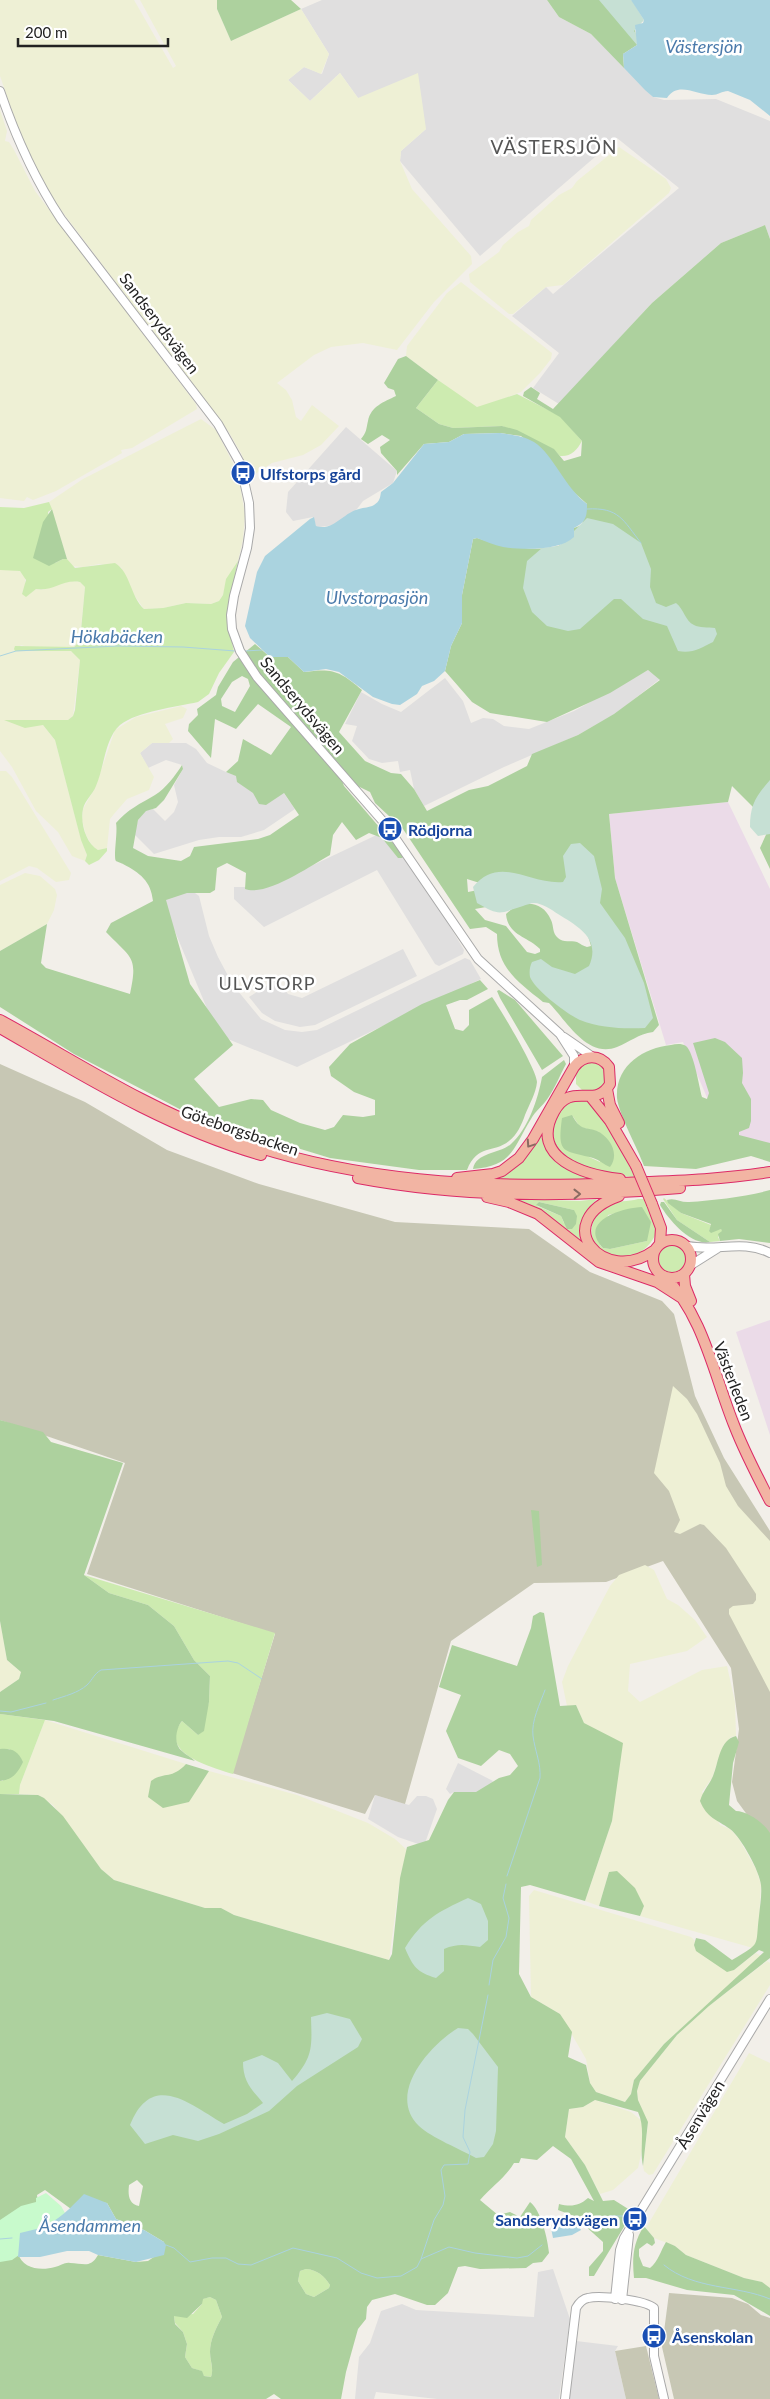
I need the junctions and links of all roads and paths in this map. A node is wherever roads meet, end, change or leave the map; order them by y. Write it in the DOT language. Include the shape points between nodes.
graph roads {
  1 [pos="0,91"];
  2 [pos="0,1020"];
  3 [pos="0,1028"];
  4 [pos="560,1034"];
  5 [pos="593,1057"];
  6 [pos="573,1070"];
  7 [pos="607,1089"];
  8 [pos="588,1096"];
  9 [pos="636,1166"];
  10 [pos="770,1172"];
  11 [pos="770,1177"];
  12 [pos="418,1179"];
  13 [pos="653,1182"];
  14 [pos="463,1191"];
  15 [pos="630,1192"];
  16 [pos="654,1208"];
  17 [pos="684,1244"];
  18 [pos="722,1246"];
  19 [pos="657,1247"];
  20 [pos="770,1252"];
  21 [pos="690,1265"];
  22 [pos="656,1269"];
  23 [pos="626,1271"];
  24 [pos="684,1274"];
  25 [pos="665,1276"];
  26 [pos="685,1300"];
  27 [pos="770,1493"];
  28 [pos="770,1501"];
  29 [pos="770,1999"];
  30 [pos="618,2299"];
  31 [pos="565,2399"];
  32 [pos="664,2399"];
  1 -- 4 [label="street, Sandserydsvägen" via="22,151 42,190 218,424 240,463 250,516 247,548 232,615 232,629 240,651 257,677 387,826 478,959"];
  2 -- 12 [label="highway, Göteborgsbacken" via="141,1100 223,1136 327,1166"];
  3 -- 14 [label="highway, Göteborgsbacken" via="135,1105 227,1144 353,1178"];
  4 -- 5 [label="street, Sandserydsvägen"];
  4 -- 6 [label="street, Sandserydsvägen" via="574,1056"];
  5 -- 6 [label="highway" via="582,1059"];
  5 -- 7 [label="highway" via="609,1067 612,1078"];
  6 -- 8 [label="highway" via="573,1084"];
  6 -- 12 [label="highway, one-way" via="534,1139 511,1165 484,1176"];
  7 -- 8 [label="highway" via="602,1094"];
  7 -- 9 [label="highway" via="610,1105"];
  8 -- 9 [label="highway" via="604,1112"];
  8 -- 13 [label="highway" via="569,1097 554,1111 548,1131 555,1154 577,1170"];
  9 -- 16 [label="highway, bridge"];
  10 -- 13 [label="highway" via="712,1180"];
  11 -- 15 [label="highway"];
  12 -- 13 [label="highway" via="453,1184 543,1186"];
  14 -- 15 [label="highway, one-way" via="522,1194"];
  14 -- 23 [label="highway" via="509,1202 538,1214 599,1262"];
  15 -- 19 [label="highway" via="593,1210 585,1228 587,1242 603,1257 616,1262 638,1260"];
  16 -- 17 [label="highway"];
  16 -- 19 [label="highway" via="662,1233"];
  17 -- 18 [label="street" via="701,1248"];
  17 -- 19 [label="highway" via="672,1239"];
  17 -- 21 [label="highway" via="692,1258"];
  18 -- 20 [label="street" via="745,1245"];
  18 -- 21 [label="street"];
  19 -- 22 [label="highway" via="653,1260"];
  21 -- 24 [label="highway"];
  22 -- 23 [label="highway"];
  22 -- 25 [label="highway"];
  23 -- 26 [label="highway" via="657,1282"];
  24 -- 25 [label="highway" via="673,1278"];
  24 -- 27 [label="highway, Västerleden" via="685,1286 738,1423"];
  25 -- 26 [label="highway, Västerleden"];
  26 -- 28 [label="highway, Västerleden" via="743,1446"];
  29 -- 30 [label="street, Åsenvägen" via="630,2228 620,2250"];
  30 -- 31 [label="street" via="588,2298 576,2308"];
  30 -- 32 [label="street" via="645,2303 654,2308 654,2356"];
}
